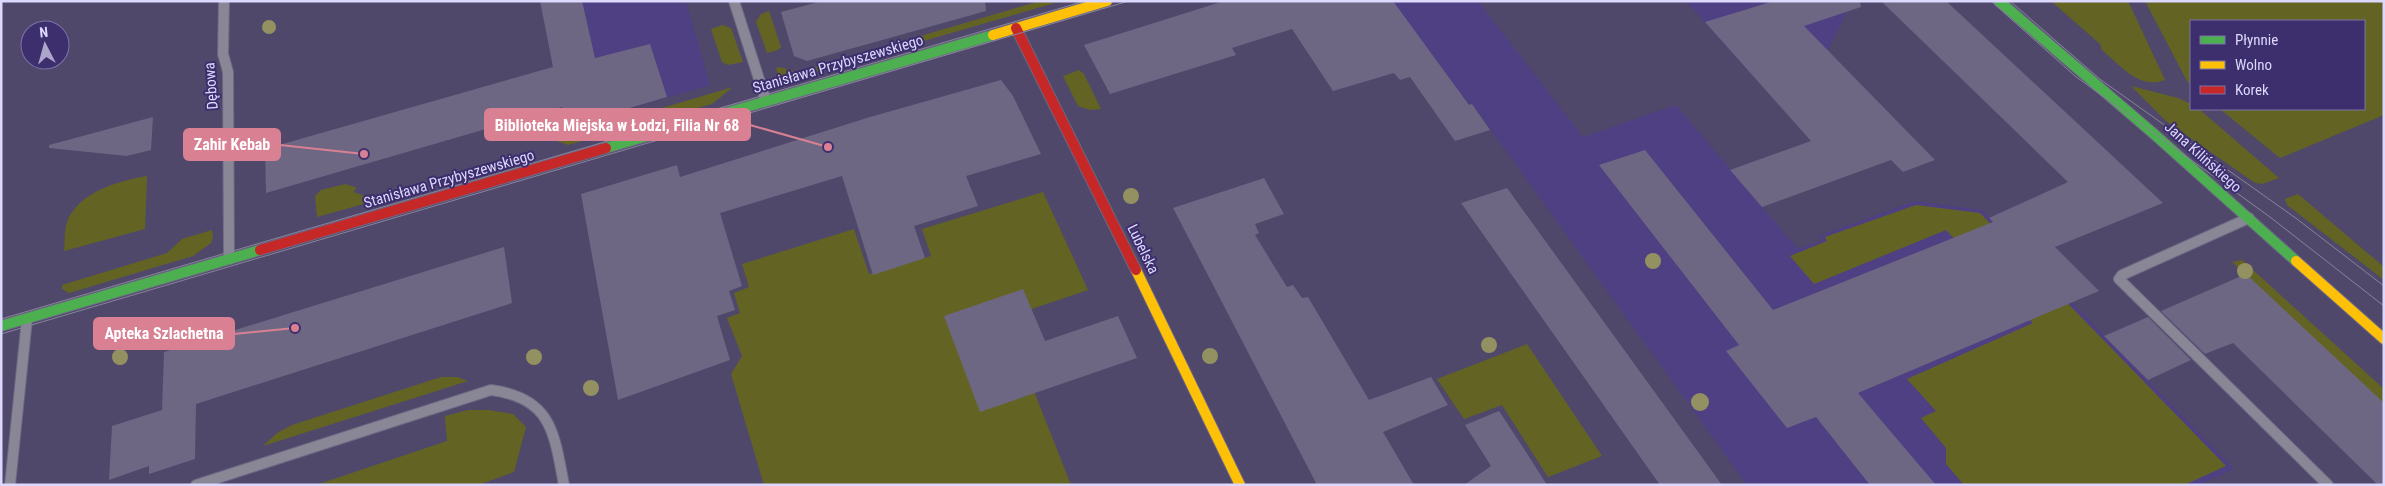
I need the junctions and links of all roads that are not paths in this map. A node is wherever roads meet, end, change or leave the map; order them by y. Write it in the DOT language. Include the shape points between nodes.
graph roads {
  1 [pos="224,1"];
  2 [pos="734,1"];
  3 [pos="1107,1"];
  4 [pos="2000,1"];
  5 [pos="1016,28"];
  6 [pos="766,101"];
  7 [pos="2249,218"];
  8 [pos="229,259"];
  9 [pos="27,319"];
  10 [pos="1,326"];
  11 [pos="2384,339"];
  12 [pos="10,485"];
  13 [pos="196,485"];
  14 [pos="564,485"];
  15 [pos="1240,485"];
  16 [pos="2328,485"];
  1 -- 8 [label="street, Dębowa" via="223,54 228,72"];
  2 -- 6 [label="street"];
  3 -- 5 [label="street, Stanisława Przybyszewskiego"];
  4 -- 7 [label="street, Jana Kilińskiego"];
  5 -- 6 [label="street, Stanisława Przybyszewskiego"];
  5 -- 15 [label="street, Lubelska"];
  6 -- 8 [label="street, Stanisława Przybyszewskiego"];
  7 -- 11 [label="street, Jana Kilińskiego"];
  7 -- 16 [label="street" via="2119,279"];
  8 -- 9 [label="street, Stanisława Przybyszewskiego"];
  9 -- 10 [label="street, Stanisława Przybyszewskiego"];
  9 -- 12 [label="street"];
  13 -- 14 [label="street" via="490,390 516,393 542,411 553,431"];
}
